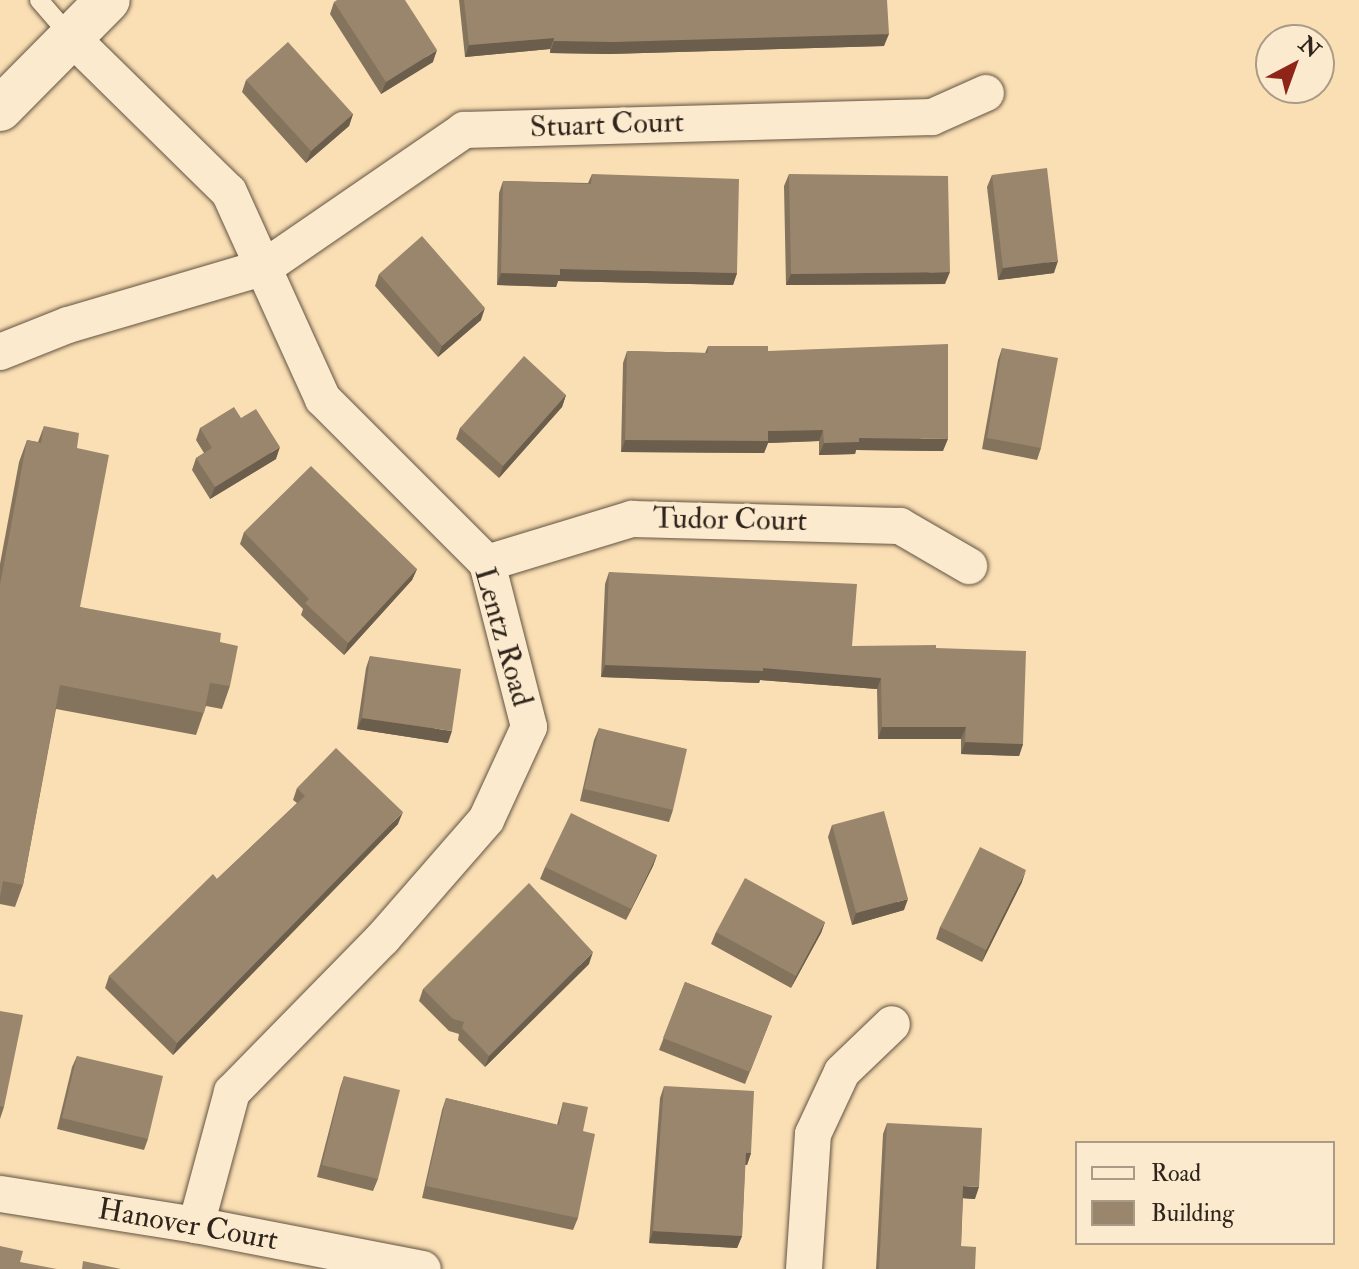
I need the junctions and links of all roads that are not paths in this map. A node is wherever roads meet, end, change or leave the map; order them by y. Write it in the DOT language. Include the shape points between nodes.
graph roads {
  1 [pos="39,0"];
  2 [pos="108,0"];
  3 [pos="71,37"];
  4 [pos="986,93"];
  5 [pos="0,109"];
  6 [pos="265,267"];
  7 [pos="0,352"];
  8 [pos="487,563"];
  9 [pos="969,566"];
  10 [pos="892,1024"];
  11 [pos="0,1194"];
  12 [pos="196,1225"];
  13 [pos="423,1269"];
  14 [pos="804,1269"];
  1 -- 3 [label="lane"];
  2 -- 3 [label="main road"];
  3 -- 5 [label="main road"];
  3 -- 6 [label="street, Lentz Road" via="229,192"];
  4 -- 6 [label="street, Stuart Court" via="932,117 464,130"];
  6 -- 7 [label="street, Stuart Court" via="68,325"];
  6 -- 8 [label="street, Lentz Road" via="323,399"];
  8 -- 9 [label="street, Tudor Court" via="632,519 900,526"];
  8 -- 12 [label="street, Lentz Road" via="529,727 486,820 383,938 232,1092"];
  10 -- 14 [label="street" via="842,1072 813,1134"];
  11 -- 12 [label="street, Hanover Court"];
  12 -- 13 [label="street, Hanover Court"];
}
